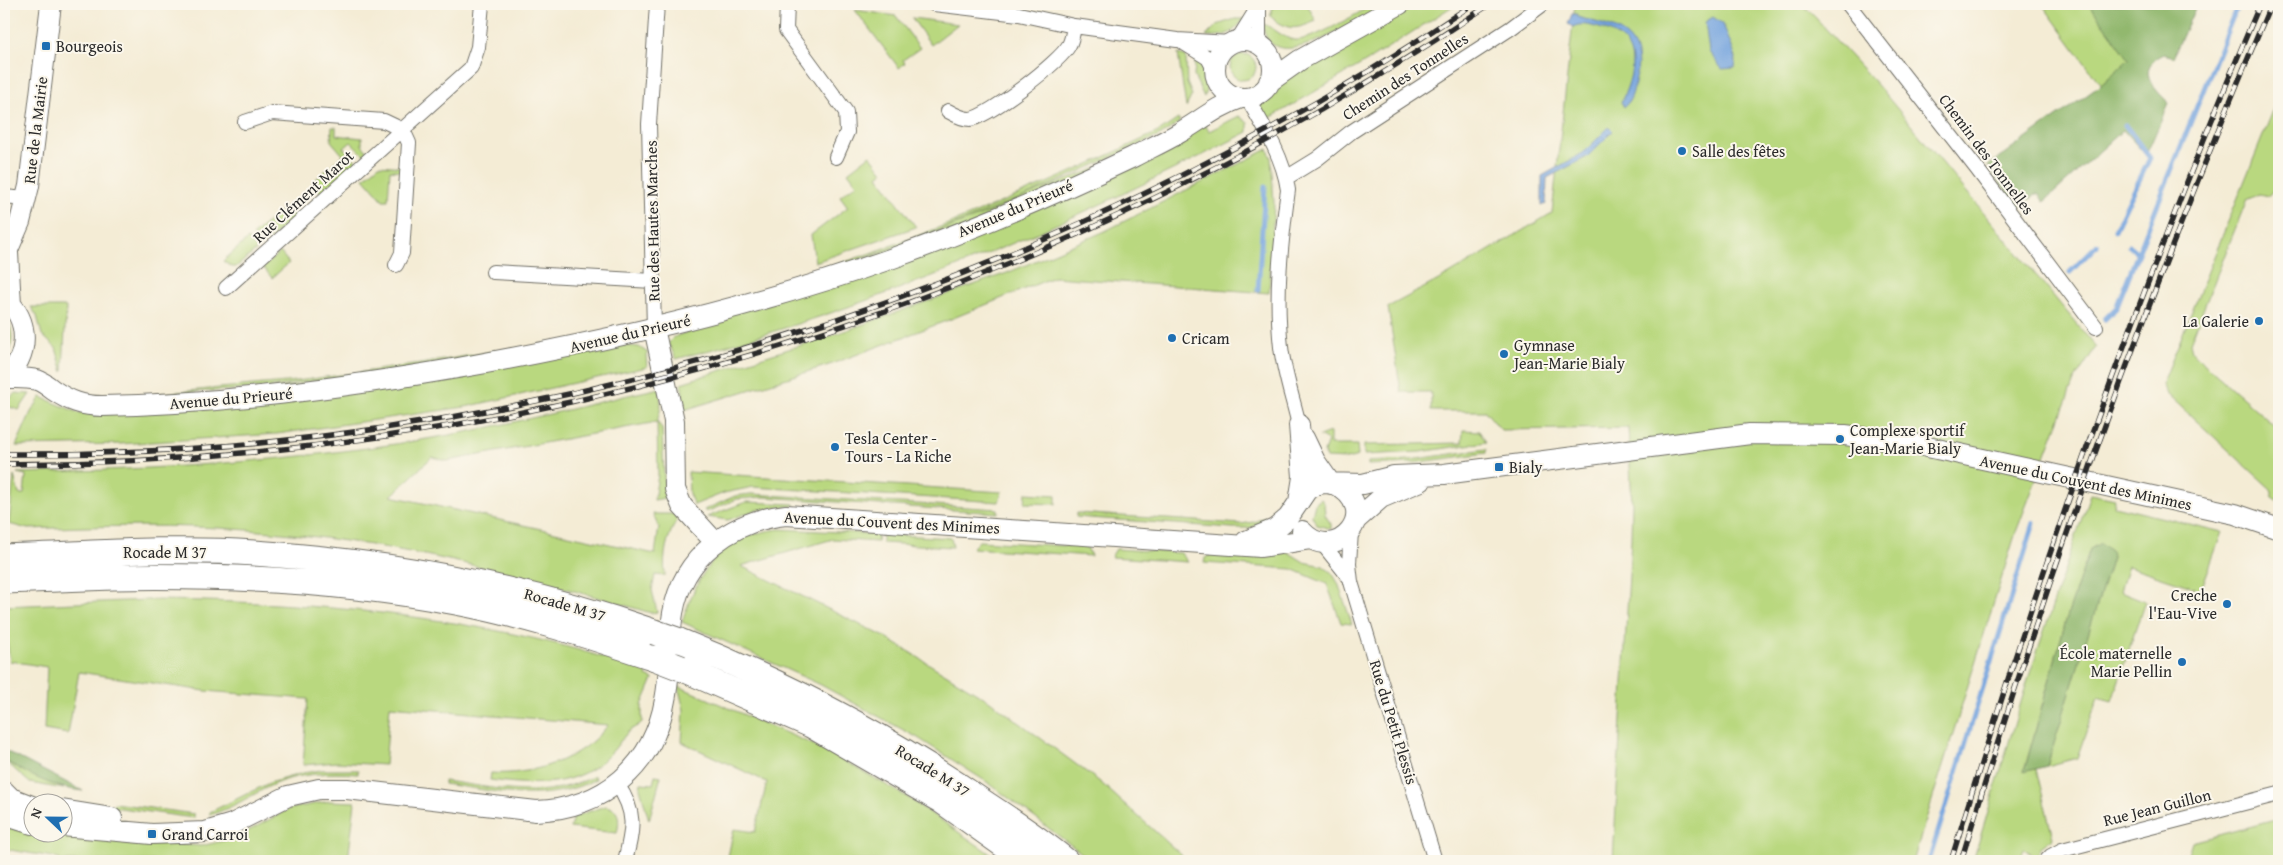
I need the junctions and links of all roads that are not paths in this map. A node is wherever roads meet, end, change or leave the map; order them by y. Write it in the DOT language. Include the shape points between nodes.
graph roads {
  1 [pos="51,4"];
  2 [pos="482,4"];
  3 [pos="657,4"];
  4 [pos="787,4"];
  5 [pos="934,4"];
  6 [pos="1260,4"];
  7 [pos="1400,4"];
  8 [pos="1543,4"];
  9 [pos="1848,4"];
  10 [pos="1020,9"];
  11 [pos="1074,26"];
  12 [pos="1177,40"];
  13 [pos="1234,42"];
  14 [pos="1324,46"];
  15 [pos="1262,47"];
  16 [pos="1216,74"];
  17 [pos="1269,82"];
  18 [pos="1244,98"];
  19 [pos="948,112"];
  20 [pos="245,122"];
  21 [pos="1193,123"];
  22 [pos="403,130"];
  23 [pos="836,157"];
  24 [pos="1286,178"];
  25 [pos="4,197"];
  26 [pos="26,199"];
  27 [pos="6,256"];
  28 [pos="396,265"];
  29 [pos="492,272"];
  30 [pos="653,281"];
  31 [pos="226,288"];
  32 [pos="8,301"];
  33 [pos="2096,327"];
  34 [pos="654,328"];
  35 [pos="24,343"];
  36 [pos="4,379"];
  37 [pos="40,381"];
  38 [pos="1299,425"];
  39 [pos="1444,474"];
  40 [pos="1333,484"];
  41 [pos="1298,506"];
  42 [pos="1354,526"];
  43 [pos="2279,528"];
  44 [pos="1316,541"];
  45 [pos="715,542"];
  46 [pos="1231,544"];
  47 [pos="10,549"];
  48 [pos="9,582"];
  49 [pos="1351,582"];
  50 [pos="617,784"];
  51 [pos="2279,794"];
  52 [pos="6,802"];
  53 [pos="22,804"];
  54 [pos="72,812"];
  55 [pos="22,816"];
  56 [pos="72,827"];
  57 [pos="177,832"];
  58 [pos="625,861"];
  59 [pos="1026,861"];
  60 [pos="1066,861"];
  61 [pos="1435,861"];
  62 [pos="2046,861"];
  1 -- 26 [label="street, Rue de la Mairie"];
  2 -- 22 [label="street, Rue Clément Marot" via="478,47 471,68"];
  3 -- 30 [label="street, Rue des Hautes Marches" via="649,124"];
  4 -- 23 [label="street" via="786,30 846,112 847,132"];
  5 -- 10 [label="street"];
  6 -- 13 [label="street"];
  6 -- 15 [label="street" via="1258,18"];
  7 -- 14 [label="street"];
  8 -- 24 [label="street, Chemin des Tonnelles"];
  9 -- 33 [label="street, Chemin des Tonnelles"];
  10 -- 11 [label="street"];
  11 -- 12 [label="street"];
  11 -- 19 [label="street" via="1070,44 1063,54 987,113 971,119"];
  12 -- 13 [label="street"];
  12 -- 16 [label="street" via="1202,53"];
  13 -- 15 [label="street" via="1248,41"];
  13 -- 16 [label="street" via="1219,55"];
  14 -- 15 [label="street" via="1292,56"];
  14 -- 17 [label="street"];
  15 -- 17 [label="street" via="1272,66"];
  16 -- 18 [label="street" via="1225,91"];
  16 -- 21 [label="street, Avenue du Prieuré" via="1206,105"];
  17 -- 18 [label="street" via="1257,94"];
  18 -- 21 [label="street, Avenue du Prieuré" via="1229,102"];
  18 -- 24 [label="street"];
  20 -- 22 [label="street" via="272,113 384,121"];
  21 -- 34 [label="street, Avenue du Prieuré" via="1176,135 1082,180 896,257 794,290"];
  22 -- 28 [label="street" via="409,143 403,246"];
  22 -- 31 [label="street, Rue Clément Marot"];
  24 -- 38 [label="street" via="1288,190 1279,293 1281,348"];
  25 -- 26 [label="street"];
  26 -- 27 [label="street, Rue de la Mairie"];
  27 -- 32 [label="street, Rue de la Mairie"];
  29 -- 30 [label="street"];
  30 -- 34 [label="street, Rue des Hautes Marches"];
  32 -- 35 [label="street, Avenue du Prieuré" via="22,323"];
  34 -- 37 [label="street, Avenue du Prieuré" via="423,374 308,391 197,402 85,405 65,398"];
  34 -- 45 [label="street, Rue des Hautes Marches" via="674,421 675,489 680,502"];
  35 -- 36 [label="street" via="19,361"];
  35 -- 37 [label="street, Avenue du Prieuré"];
  36 -- 37 [label="street, Avenue du Prieuré"];
  38 -- 40 [label="street" via="1314,461"];
  38 -- 41 [label="street" via="1303,477"];
  39 -- 40 [label="street, Avenue du Couvent des Minimes" via="1394,476 1363,484"];
  39 -- 42 [label="street, Avenue du Couvent des Minimes" via="1388,494"];
  39 -- 43 [label="street, Avenue du Couvent des Minimes" via="1750,434 1845,435 1924,446 2235,514"];
  40 -- 41 [label="street, Avenue du Couvent des Minimes" via="1315,485 1307,490"];
  40 -- 42 [label="street" via="1344,489 1355,503"];
  41 -- 44 [label="street" via="1298,523"];
  41 -- 46 [label="street, Avenue du Couvent des Minimes" via="1275,529 1257,538"];
  42 -- 44 [label="street, Avenue du Couvent des Minimes" via="1339,541"];
  42 -- 49 [label="street, Rue du Petit Plessis" via="1349,564"];
  44 -- 46 [label="street, Avenue du Couvent des Minimes" via="1261,547"];
  44 -- 49 [label="street, Rue du Petit Plessis" via="1342,566"];
  45 -- 46 [label="street, Avenue du Couvent des Minimes" via="740,526 763,517 786,515"];
  45 -- 50 [label="street, Avenue du Couvent des Minimes" via="693,564 679,591 672,616 666,698 660,722 648,747"];
  47 -- 60 [label="highway, Rocade M 37, bridge" via="143,539 195,551 400,568 545,598 677,640 825,705 936,769"];
  48 -- 59 [label="highway, Rocade M 37, bridge" via="196,577 356,588 499,611 594,637 681,668 811,725 942,801"];
  49 -- 61 [label="street, Rue du Petit Plessis"];
  50 -- 57 [label="street, Avenue du Couvent des Minimes" via="577,805 536,811 348,789 319,789 278,800 223,828 196,833"];
  50 -- 58 [label="street" via="632,817"];
  51 -- 62 [label="street, Rue Jean Guillon" via="2062,850"];
  52 -- 53 [label="street"];
  52 -- 55 [label="street"];
  54 -- 57 [label="street, Avenue du Couvent des Minimes"];
  56 -- 57 [label="street, Avenue du Couvent des Minimes" via="152,834"];
}
